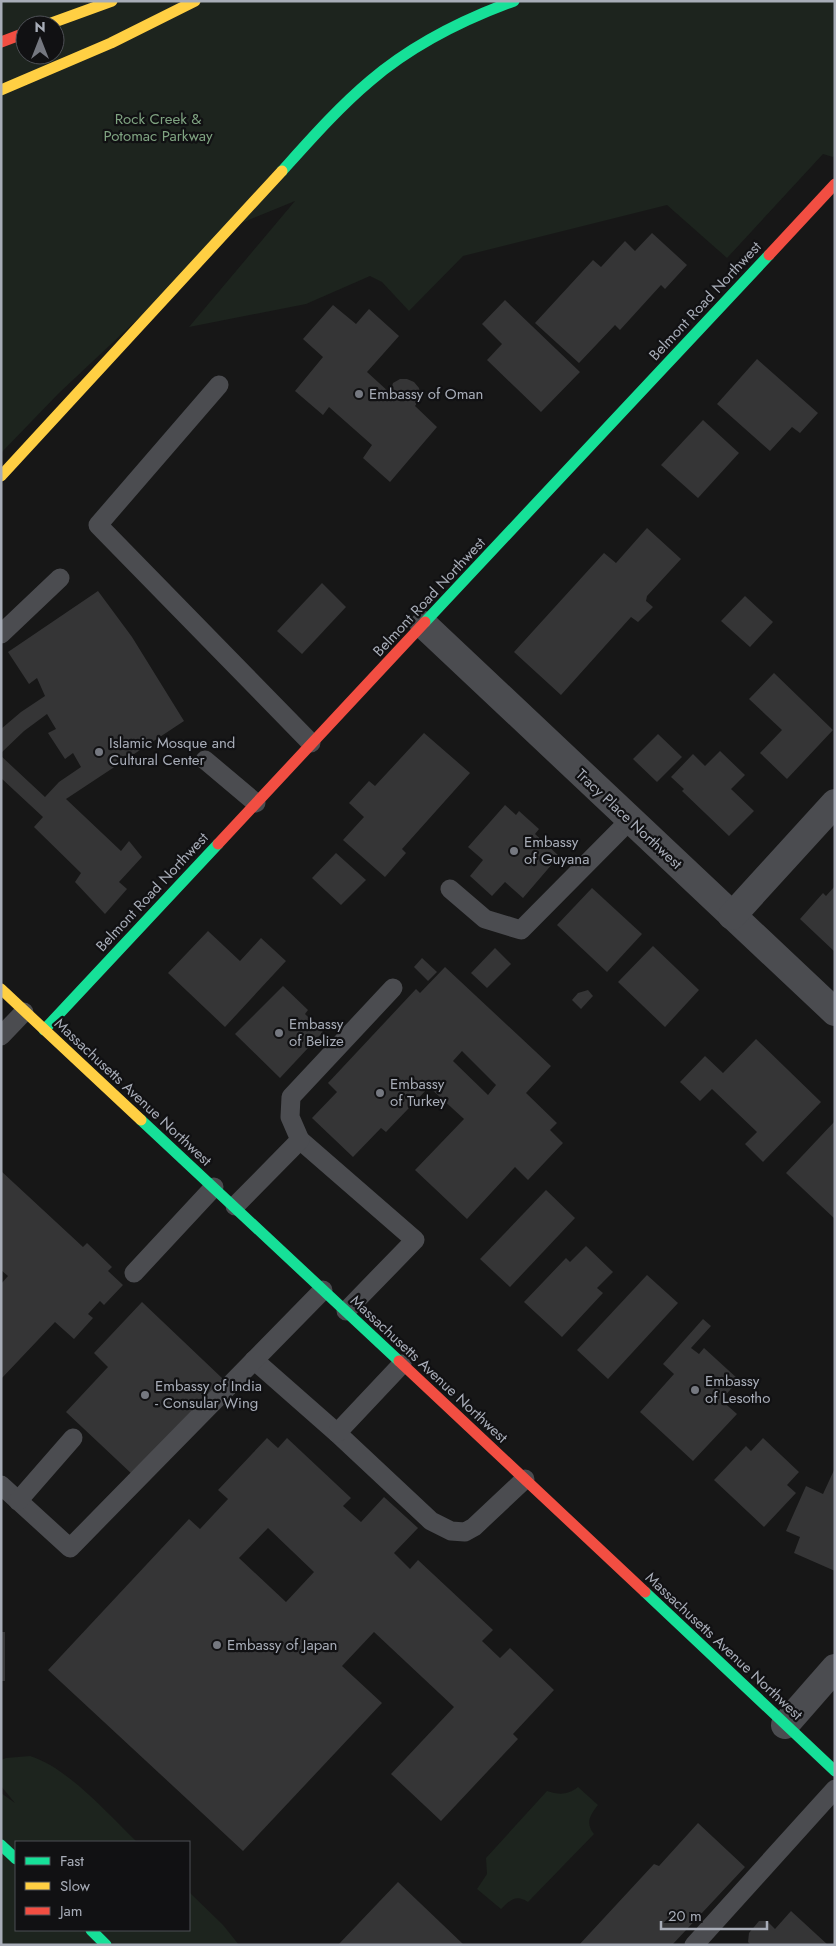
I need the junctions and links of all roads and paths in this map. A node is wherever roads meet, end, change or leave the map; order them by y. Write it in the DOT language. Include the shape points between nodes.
graph roads {
  1 [pos="112,1"];
  2 [pos="195,1"];
  3 [pos="514,1"];
  4 [pos="65,18"];
  5 [pos="15,37"];
  6 [pos="1,42"];
  7 [pos="1,90"];
  8 [pos="835,184"];
  9 [pos="220,385"];
  10 [pos="1,476"];
  11 [pos="60,578"];
  12 [pos="424,625"];
  13 [pos="1,634"];
  14 [pos="310,743"];
  15 [pos="205,760"];
  16 [pos="256,803"];
  17 [pos="835,803"];
  18 [pos="630,820"];
  19 [pos="450,889"];
  20 [pos="732,916"];
  21 [pos="393,988"];
  22 [pos="1,989"];
  23 [pos="24,1012"];
  24 [pos="835,1012"];
  25 [pos="44,1030"];
  26 [pos="1,1036"];
  27 [pos="300,1140"];
  28 [pos="214,1187"];
  29 [pos="235,1206"];
  30 [pos="134,1273"];
  31 [pos="323,1290"];
  32 [pos="346,1311"];
  33 [pos="254,1360"];
  34 [pos="402,1364"];
  35 [pos="337,1433"];
  36 [pos="73,1438"];
  37 [pos="524,1479"];
  38 [pos="1,1485"];
  39 [pos="18,1501"];
  40 [pos="835,1668"];
  41 [pos="785,1725"];
  42 [pos="835,1771"];
  43 [pos="835,1789"];
  44 [pos="1,1845"];
  45 [pos="15,1858"];
  46 [pos="92,1931"];
  47 [pos="106,1945"];
  48 [pos="694,1945"];
  1 -- 4 [label="main road"];
  2 -- 7 [label="main road" via="111,43"];
  3 -- 10 [label="main road" via="458,24 385,68 358,91"];
  5 -- 6 [label="main road"];
  8 -- 12 [label="main road, Belmont Road Northwest"];
  9 -- 14 [label="lane" via="98,525"];
  11 -- 13 [label="lane"];
  12 -- 14 [label="main road, Belmont Road Northwest"];
  12 -- 18 [label="street, Tracy Place Northwest"];
  14 -- 16 [label="main road, Belmont Road Northwest"];
  15 -- 16 [label="lane"];
  16 -- 25 [label="main road, Belmont Road Northwest"];
  17 -- 20 [label="street"];
  18 -- 19 [label="lane" via="521,930 485,920"];
  18 -- 20 [label="street, Tracy Place Northwest"];
  20 -- 24 [label="street, Tracy Place Northwest"];
  21 -- 27 [label="lane" via="291,1097 290,1116"];
  22 -- 23 [label="main road, Massachusetts Avenue Northwest"];
  23 -- 25 [label="main road, Massachusetts Avenue Northwest"];
  23 -- 26 [label="lane"];
  25 -- 28 [label="main road, Massachusetts Avenue Northwest"];
  27 -- 29 [label="lane"];
  27 -- 32 [label="lane" via="415,1240"];
  28 -- 29 [label="main road, Massachusetts Avenue Northwest"];
  28 -- 30 [label="lane"];
  29 -- 31 [label="main road, Massachusetts Avenue Northwest"];
  31 -- 32 [label="main road, Massachusetts Avenue Northwest"];
  31 -- 33 [label="lane"];
  32 -- 34 [label="main road, Massachusetts Avenue Northwest"];
  33 -- 35 [label="lane"];
  33 -- 39 [label="lane" via="70,1548"];
  34 -- 35 [label="lane"];
  34 -- 37 [label="main road, Massachusetts Avenue Northwest"];
  35 -- 37 [label="lane" via="431,1521 451,1531 465,1532 474,1527"];
  36 -- 39 [label="lane"];
  37 -- 41 [label="main road, Massachusetts Avenue Northwest"];
  38 -- 39 [label="lane"];
  40 -- 41 [label="street"];
  41 -- 42 [label="main road, Massachusetts Avenue Northwest"];
  43 -- 48 [label="lane"];
  44 -- 45 [label="main road"];
  46 -- 47 [label="main road"];
}
